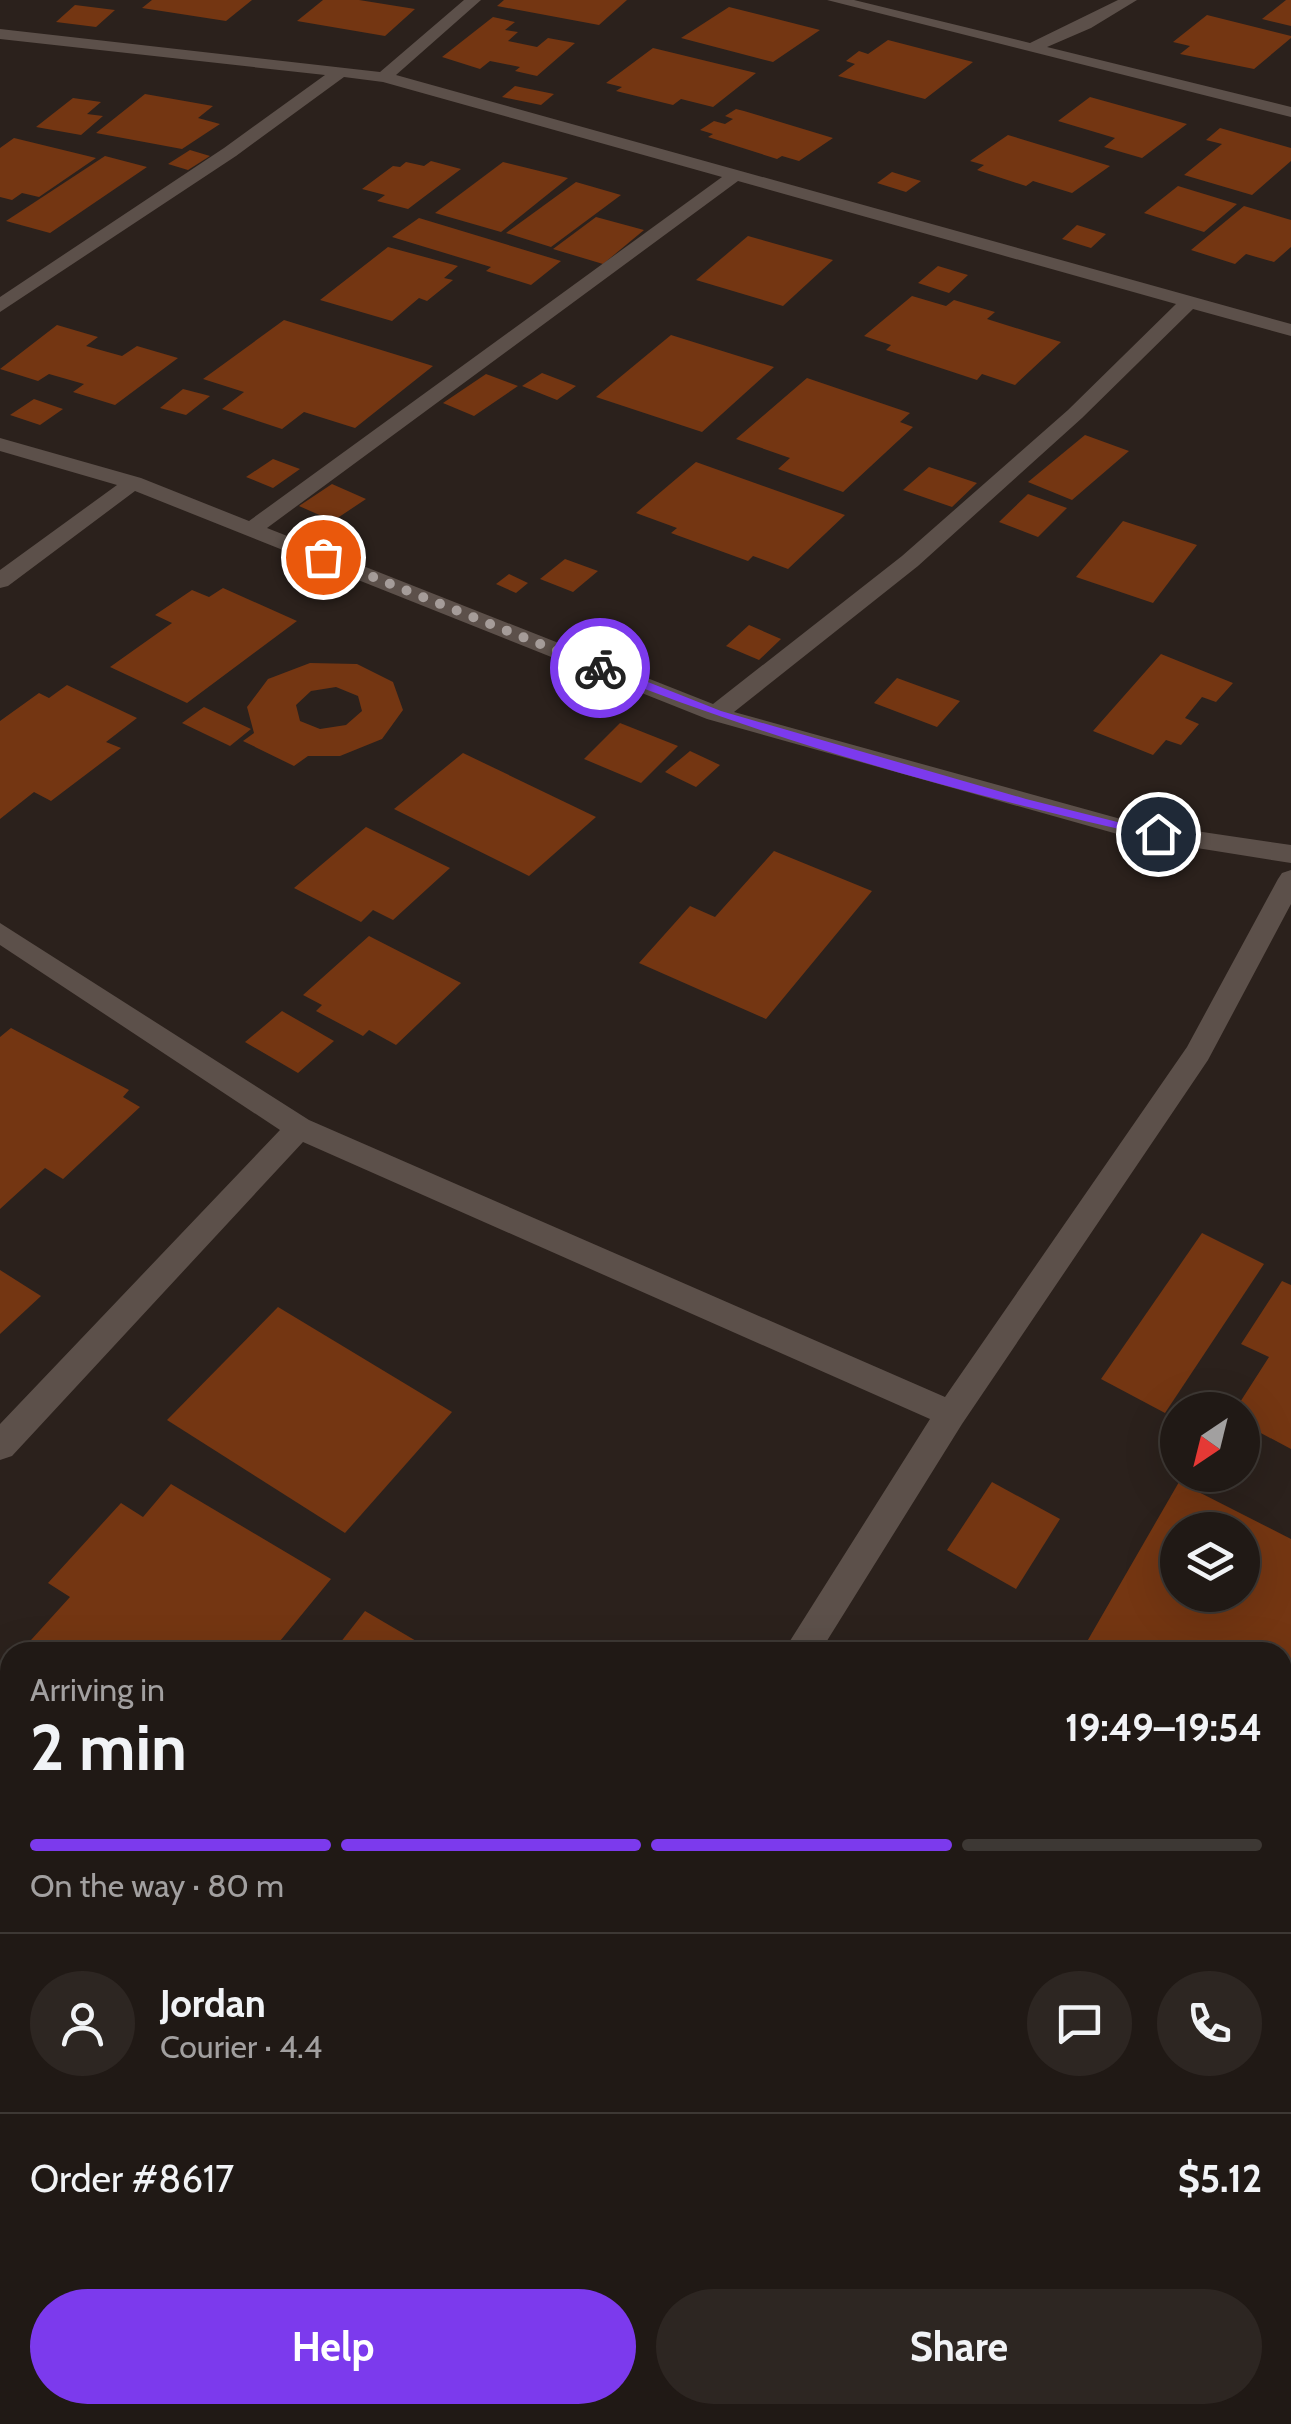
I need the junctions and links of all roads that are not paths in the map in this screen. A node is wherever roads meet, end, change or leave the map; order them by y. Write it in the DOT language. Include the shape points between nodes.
graph roads {
  1 [pos="474,0"];
  2 [pos="835,0"];
  3 [pos="1130,0"];
  4 [pos="0,34"];
  5 [pos="1034,47"];
  6 [pos="338,74"];
  7 [pos="384,78"];
  8 [pos="1291,112"];
  9 [pos="733,177"];
  10 [pos="1189,302"];
  11 [pos="0,306"];
  12 [pos="1291,330"];
  13 [pos="0,444"];
  14 [pos="133,483"];
  15 [pos="252,529"];
  16 [pos="0,581"];
  17 [pos="716,714"];
  18 [pos="1291,854"];
  19 [pos="1291,879"];
  20 [pos="0,932"];
  21 [pos="299,1128"];
  22 [pos="951,1414"];
  23 [pos="0,1446"];
  24 [pos="807,1642"];
  1 -- 7 [label="street"];
  2 -- 5 [label="street"];
  3 -- 5 [label="street"];
  4 -- 6 [label="street"];
  5 -- 8 [label="street"];
  6 -- 7 [label="street"];
  6 -- 11 [label="street"];
  7 -- 9 [label="street"];
  9 -- 10 [label="street"];
  9 -- 15 [label="street"];
  10 -- 12 [label="street"];
  10 -- 17 [label="street" via="910,561"];
  13 -- 14 [label="street"];
  14 -- 15 [label="street"];
  14 -- 16 [label="street"];
  15 -- 17 [label="street"];
  17 -- 18 [label="street" via="1128,829"];
  19 -- 22 [label="street" via="1198,1054"];
  20 -- 21 [label="street"];
  21 -- 22 [label="street"];
  21 -- 23 [label="street"];
  22 -- 24 [label="street"];
}
